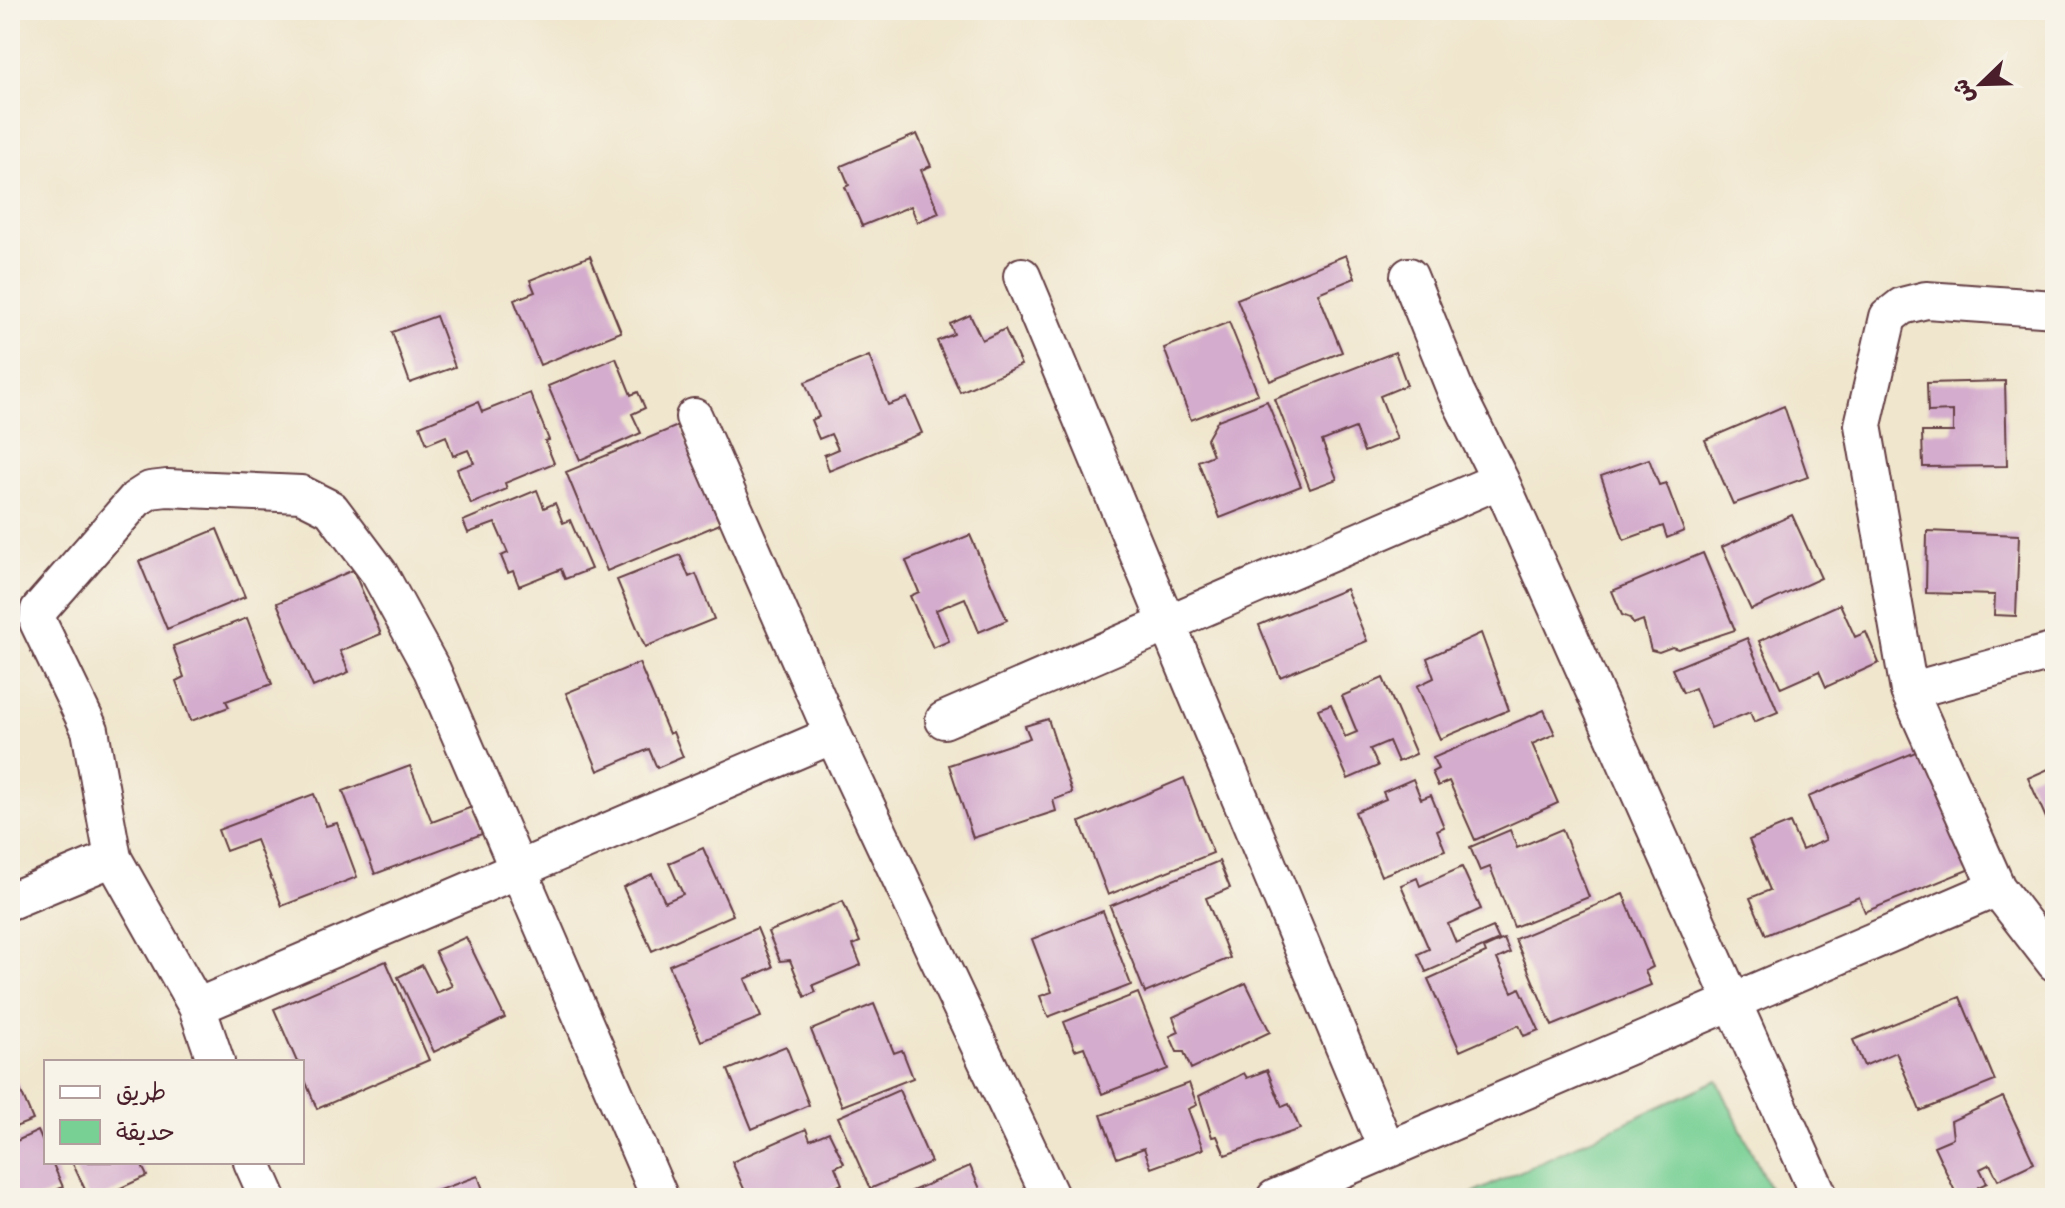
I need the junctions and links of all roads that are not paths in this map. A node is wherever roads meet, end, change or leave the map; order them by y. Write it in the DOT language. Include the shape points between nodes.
graph roads {
  1 [pos="1022,276"];
  2 [pos="1409,276"];
  3 [pos="2055,309"];
  4 [pos="694,417"];
  5 [pos="1500,480"];
  6 [pos="1169,625"];
  7 [pos="2055,651"];
  8 [pos="1909,691"];
  9 [pos="944,720"];
  10 [pos="833,735"];
  11 [pos="113,858"];
  12 [pos="518,871"];
  13 [pos="1997,888"];
  14 [pos="10,901"];
  15 [pos="2055,963"];
  16 [pos="1732,1005"];
  17 [pos="197,1007"];
  18 [pos="215,1060"];
  19 [pos="1387,1150"];
  20 [pos="253,1164"];
  21 [pos="268,1198"];
  22 [pos="660,1198"];
  23 [pos="1051,1198"];
  24 [pos="1275,1198"];
  25 [pos="1820,1198"];
  1 -- 6 [label="street"];
  2 -- 5 [label="street" via="1456,392"];
  3 -- 8 [label="street" via="1926,300 1902,306 1888,317 1863,425"];
  4 -- 10 [label="street"];
  5 -- 6 [label="street"];
  5 -- 16 [label="street"];
  6 -- 9 [label="street"];
  6 -- 19 [label="street"];
  7 -- 8 [label="street"];
  8 -- 13 [label="street"];
  10 -- 12 [label="street"];
  10 -- 23 [label="street"];
  11 -- 12 [label="street" via="90,730 38,622 39,610 136,499 150,490 278,490 331,509 379,573 432,670"];
  11 -- 14 [label="street"];
  11 -- 17 [label="street"];
  12 -- 17 [label="street"];
  12 -- 22 [label="street"];
  13 -- 15 [label="street"];
  13 -- 16 [label="street"];
  16 -- 19 [label="street"];
  16 -- 25 [label="street"];
  17 -- 18 [label="street"];
  19 -- 24 [label="street"];
  20 -- 21 [label="street"];
}
